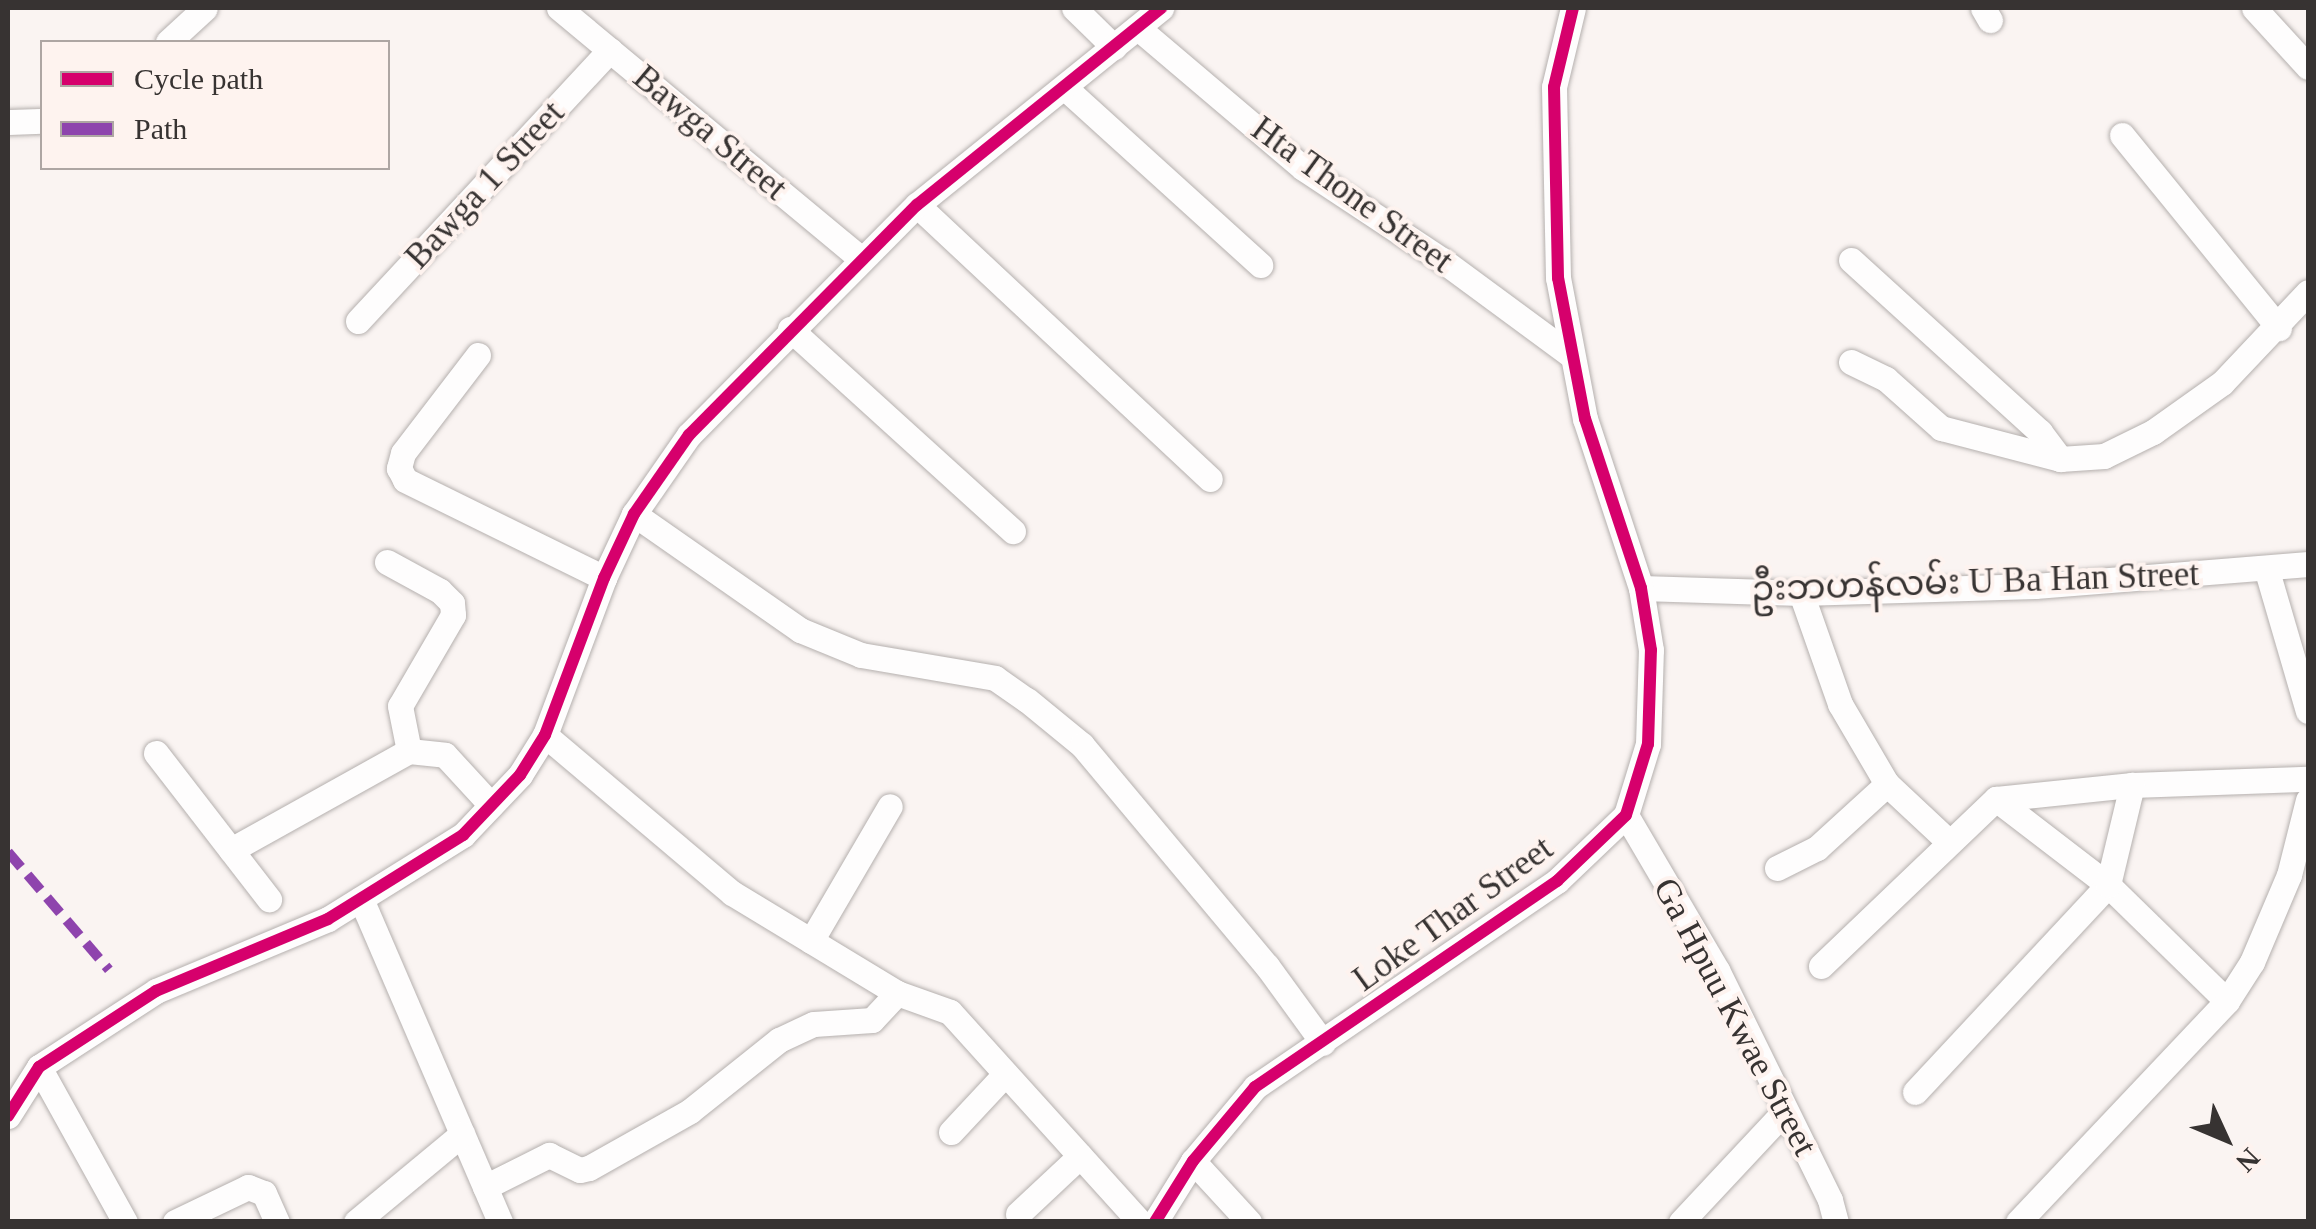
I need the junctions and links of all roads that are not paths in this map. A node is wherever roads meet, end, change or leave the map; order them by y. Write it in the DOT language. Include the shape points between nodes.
graph roads {
  1 [pos="205,8"];
  2 [pos="560,8"];
  3 [pos="1074,8"];
  4 [pos="1162,8"];
  5 [pos="1573,8"];
  6 [pos="2254,8"];
  7 [pos="1138,28"];
  8 [pos="170,40"];
  9 [pos="1114,47"];
  10 [pos="610,50"];
  11 [pos="2308,66"];
  12 [pos="1064,88"];
  13 [pos="8,122"];
  14 [pos="40,122"];
  15 [pos="2122,135"];
  16 [pos="917,205"];
  17 [pos="860,258"];
  18 [pos="1851,260"];
  19 [pos="1260,265"];
  20 [pos="2308,292"];
  21 [pos="358,321"];
  22 [pos="2279,328"];
  23 [pos="790,329"];
  24 [pos="478,355"];
  25 [pos="1571,355"];
  26 [pos="1851,362"];
  27 [pos="2060,459"];
  28 [pos="1210,479"];
  29 [pos="634,514"];
  30 [pos="1013,531"];
  31 [pos="386,562"];
  32 [pos="2308,564"];
  33 [pos="2267,571"];
  34 [pos="604,578"];
  35 [pos="1641,588"];
  36 [pos="1801,592"];
  37 [pos="2308,712"];
  38 [pos="546,735"];
  39 [pos="409,752"];
  40 [pos="156,753"];
  41 [pos="2308,779"];
  42 [pos="1887,784"];
  43 [pos="2132,785"];
  44 [pos="1996,799"];
  45 [pos="2308,800"];
  46 [pos="491,805"];
  47 [pos="890,806"];
  48 [pos="1626,816"];
  49 [pos="1948,840"];
  50 [pos="230,850"];
  51 [pos="1777,868"];
  52 [pos="2108,885"];
  53 [pos="269,899"];
  54 [pos="361,899"];
  55 [pos="811,941"];
  56 [pos="1820,966"];
  57 [pos="897,993"];
  58 [pos="2226,1001"];
  59 [pos="1324,1043"];
  60 [pos="40,1067"];
  61 [pos="1005,1074"];
  62 [pos="1915,1092"];
  63 [pos="1785,1111"];
  64 [pos="8,1116"];
  65 [pos="951,1132"];
  66 [pos="462,1134"];
  67 [pos="1080,1156"];
  68 [pos="1193,1161"];
  69 [pos="485,1187"];
  70 [pos="1018,1214"];
  71 [pos="125,1222"];
  72 [pos="174,1222"];
  73 [pos="278,1222"];
  74 [pos="356,1222"];
  75 [pos="500,1222"];
  76 [pos="1140,1222"];
  77 [pos="1156,1222"];
  78 [pos="1248,1222"];
  79 [pos="1681,1222"];
  80 [pos="1836,1222"];
  81 [pos="2018,1222"];
  1 -- 8 [label="street"];
  2 -- 10 [label="street, Bawga Street"];
  3 -- 9 [label="street"];
  4 -- 7 [label="street"];
  5 -- 25 [label="street" via="1554,87 1558,278"];
  6 -- 11 [label="street"];
  7 -- 9 [label="street"];
  7 -- 25 [label="street, Hta Thone Street" via="1303,168"];
  9 -- 12 [label="street"];
  10 -- 17 [label="street, Bawga Street"];
  10 -- 21 [label="street, Bawga 1 Street"];
  12 -- 16 [label="street"];
  12 -- 19 [label="street"];
  13 -- 14 [label="street"];
  15 -- 22 [label="street"];
  16 -- 17 [label="street"];
  16 -- 28 [label="street"];
  17 -- 23 [label="street"];
  18 -- 27 [label="street" via="2040,432"];
  20 -- 22 [label="street"];
  22 -- 27 [label="street" via="2222,384 2153,432 2104,456"];
  23 -- 29 [label="street" via="689,435"];
  23 -- 30 [label="street"];
  24 -- 34 [label="street" via="403,452 399,468 405,480"];
  25 -- 35 [label="street" via="1585,419"];
  26 -- 27 [label="street" via="1886,379 1941,428"];
  29 -- 34 [label="street"];
  29 -- 59 [label="street" via="800,630 861,655 995,678 1026,700 1082,745 1268,966"];
  31 -- 39 [label="street" via="452,602 453,615 400,706"];
  32 -- 33 [label="street, ဦးဘဟန်လမ်း U Ba Han Street"];
  33 -- 36 [label="street, ဦးဘဟန်လမ်း U Ba Han Street"];
  33 -- 37 [label="street"];
  34 -- 38 [label="street"];
  35 -- 36 [label="street, ဦးဘဟန်လမ်း U Ba Han Street"];
  35 -- 48 [label="street" via="1650,650 1648,744"];
  36 -- 42 [label="street" via="1840,704"];
  38 -- 46 [label="street"];
  38 -- 55 [label="street" via="732,893"];
  39 -- 46 [label="street" via="445,755"];
  39 -- 50 [label="street"];
  40 -- 50 [label="street"];
  41 -- 43 [label="street"];
  42 -- 49 [label="street"];
  42 -- 51 [label="street" via="1818,848"];
  43 -- 44 [label="street"];
  43 -- 52 [label="street"];
  44 -- 49 [label="street"];
  44 -- 52 [label="street"];
  45 -- 58 [label="street" via="2288,875 2252,962"];
  46 -- 54 [label="street" via="463,836"];
  47 -- 55 [label="street"];
  48 -- 59 [label="street, Loke Thar Street" via="1557,880"];
  48 -- 63 [label="street, Ga Hpuu Kwae Street" via="1717,970"];
  49 -- 56 [label="street"];
  50 -- 53 [label="street"];
  52 -- 58 [label="street"];
  52 -- 62 [label="street"];
  54 -- 60 [label="street" via="156,990"];
  54 -- 66 [label="street"];
  55 -- 57 [label="street"];
  57 -- 61 [label="street" via="950,1012"];
  57 -- 69 [label="street" via="872,1020 814,1024 779,1040 690,1111 589,1168 549,1155"];
  58 -- 81 [label="street"];
  59 -- 68 [label="street, Loke Thar Street" via="1254,1087"];
  60 -- 64 [label="street"];
  60 -- 71 [label="street"];
  61 -- 65 [label="street"];
  61 -- 67 [label="street"];
  63 -- 79 [label="street"];
  63 -- 80 [label="street, Ga Hpuu Kwae Street"];
  66 -- 69 [label="street"];
  66 -- 74 [label="street"];
  67 -- 70 [label="street"];
  67 -- 76 [label="street"];
  68 -- 77 [label="street, Loke Thar Street"];
  68 -- 78 [label="street"];
  69 -- 75 [label="street"];
  72 -- 73 [label="street" via="248,1187 264,1193"];
}
